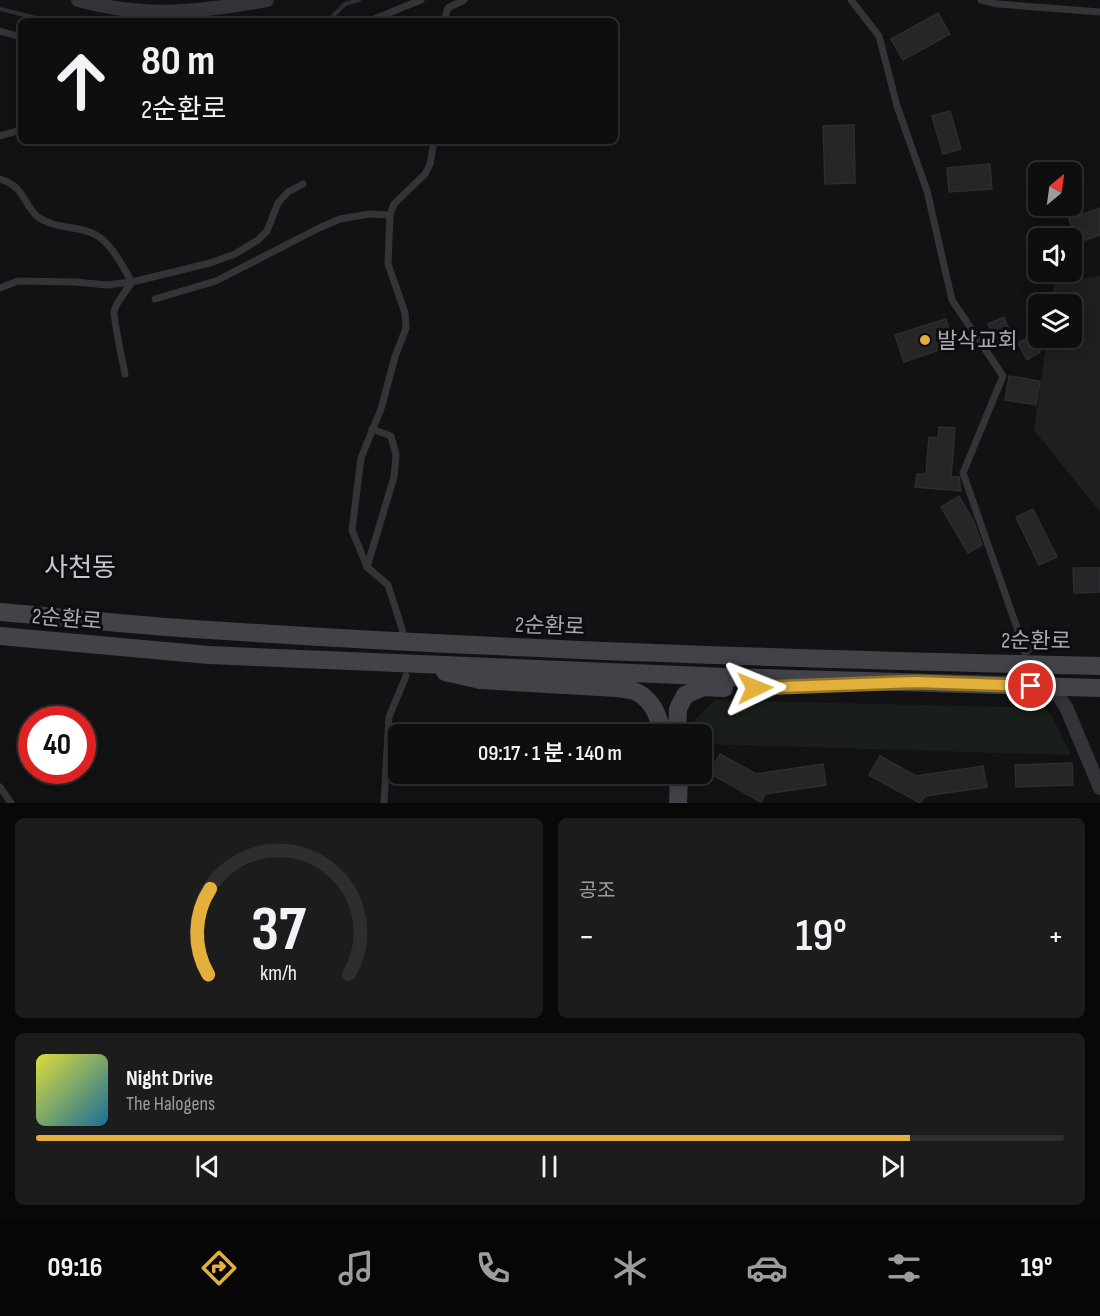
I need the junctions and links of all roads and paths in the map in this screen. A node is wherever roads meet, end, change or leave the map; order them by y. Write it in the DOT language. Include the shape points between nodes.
graph roads {
  1 [pos="78,0"];
  2 [pos="267,0"];
  3 [pos="421,0"];
  4 [pos="464,0"];
  5 [pos="851,0"];
  6 [pos="981,0"];
  7 [pos="1100,12"];
  8 [pos="376,18"];
  9 [pos="445,18"];
  10 [pos="0,31"];
  11 [pos="18,36"];
  12 [pos="18,131"];
  13 [pos="0,136"];
  14 [pos="433,144"];
  15 [pos="0,179"];
  16 [pos="303,184"];
  17 [pos="390,215"];
  18 [pos="132,282"];
  19 [pos="0,288"];
  20 [pos="155,299"];
  21 [pos="125,374"];
  22 [pos="372,429"];
  23 [pos="367,567"];
  24 [pos="0,612"];
  25 [pos="403,632"];
  26 [pos="0,636"];
  27 [pos="1022,642"];
  28 [pos="1100,666"];
  29 [pos="404,669"];
  30 [pos="915,682"];
  31 [pos="1100,688"];
  32 [pos="1066,707"];
  33 [pos="660,724"];
  34 [pos="677,724"];
  35 [pos="672,784"];
  36 [pos="678,784"];
  37 [pos="0,787"];
  38 [pos="1100,788"];
  39 [pos="677,800"];
  40 [pos="11,803"];
  41 [pos="384,803"];
  1 -- 2 [label="street" via="158,12 196,12"];
  3 -- 8 [label="lane"];
  4 -- 9 [label="lane" via="448,8"];
  5 -- 27 [label="lane" via="879,36 897,106 927,191 952,300 1003,376 963,473"];
  6 -- 7 [label="lane"];
  10 -- 11 [label="lane"];
  12 -- 13 [label="lane"];
  14 -- 17 [label="lane" via="425,174 394,204"];
  15 -- 18 [label="lane" via="22,193 36,216 50,224 94,234 105,242"];
  16 -- 18 [label="lane" via="278,203 267,231 235,254 188,270"];
  17 -- 20 [label="lane" via="340,219 216,281"];
  17 -- 22 [label="lane" via="388,264 405,313 406,328"];
  18 -- 19 [label="lane" via="107,285 18,281"];
  18 -- 21 [label="lane" via="113,317"];
  22 -- 23 [label="lane" via="361,458 352,530"];
  22 -- 23 [label="lane" via="390,436 396,456 394,477"];
  23 -- 25 [label="lane" via="388,585"];
  24 -- 28 [label="street, 2순환로" via="206,630 466,645"];
  26 -- 29 [label="street, 2순환로"];
  29 -- 30 [label="street, 2순환로"];
  29 -- 33 [label="street" via="480,680 617,688 640,693 652,705"];
  29 -- 41 [label="lane" via="389,717"];
  30 -- 31 [label="street, 2순환로"];
  30 -- 34 [label="street" via="704,687 685,695 678,709"];
  32 -- 38 [label="street"];
  35 -- 39 [label="street"];
  36 -- 39 [label="street"];
  37 -- 40 [label="lane"];
}
